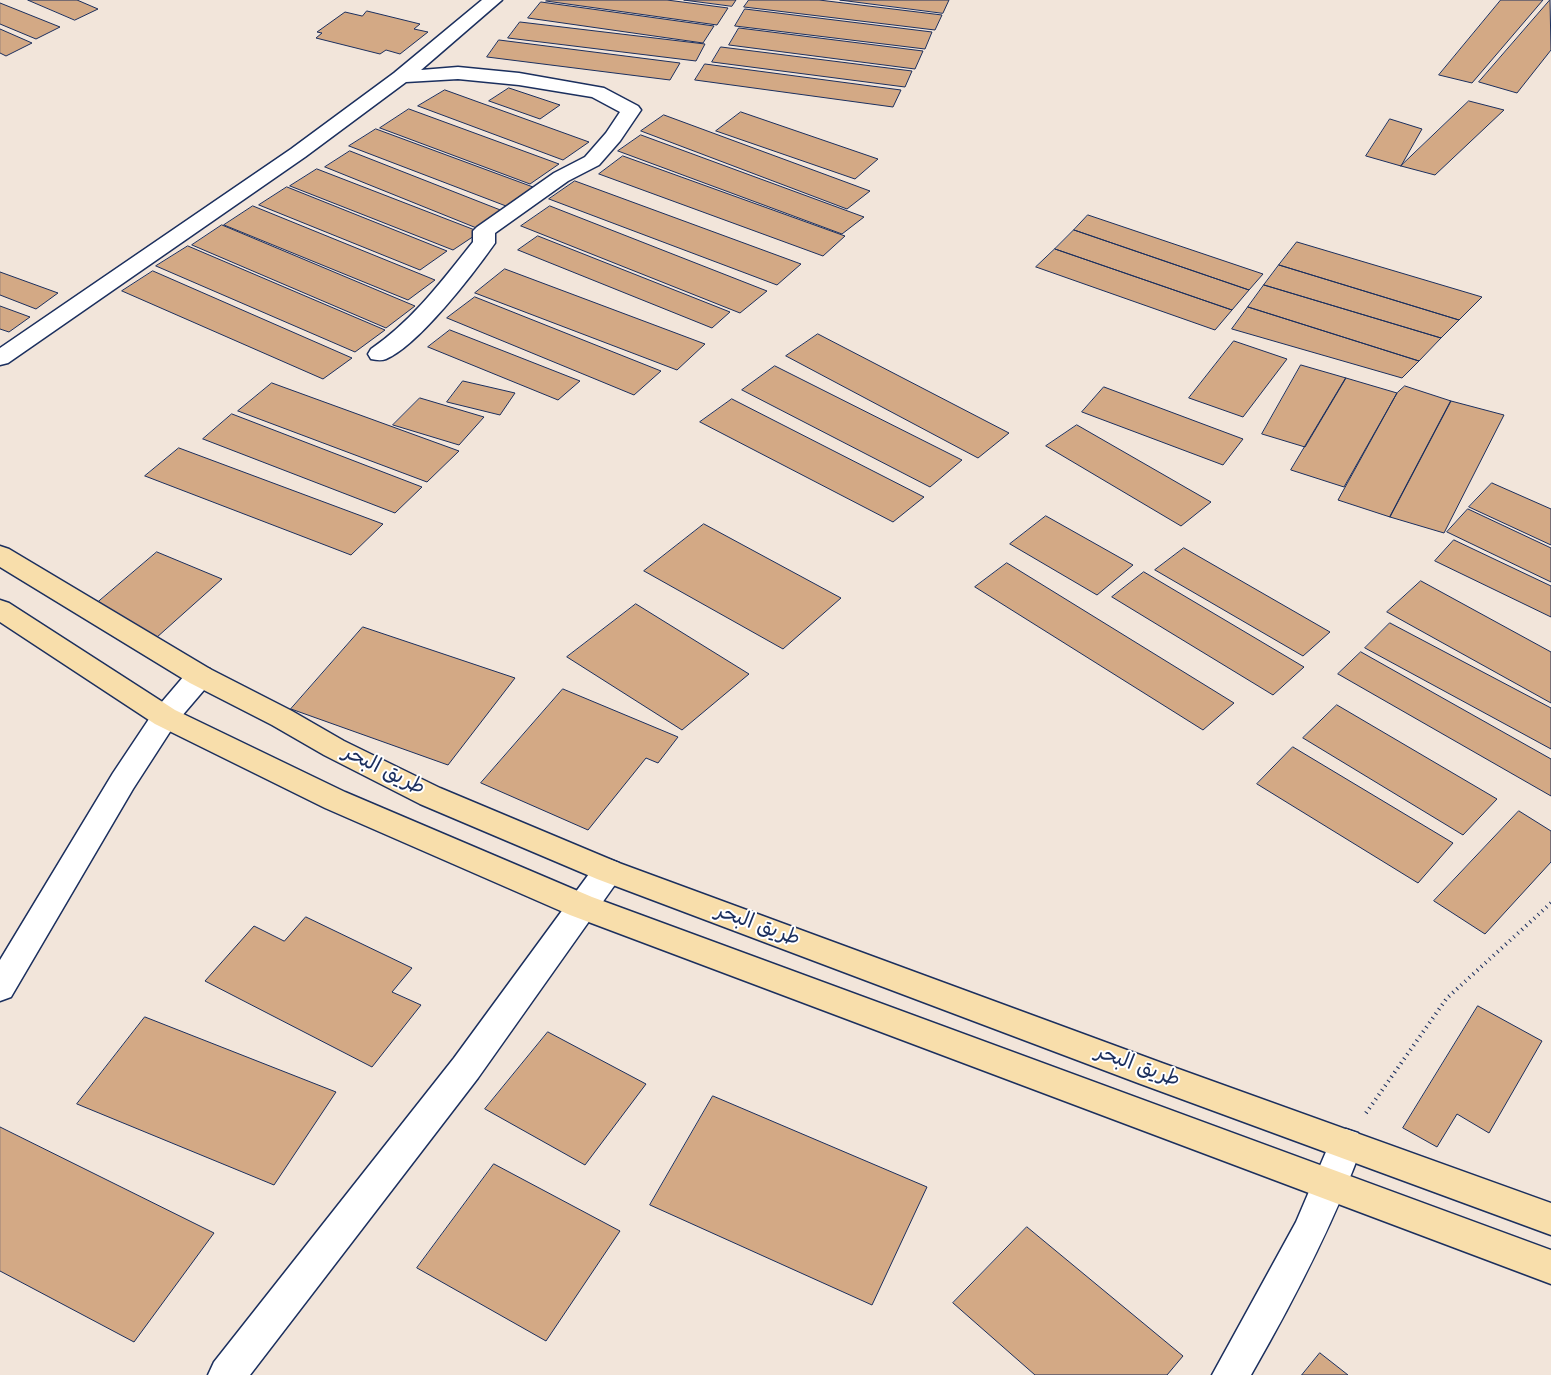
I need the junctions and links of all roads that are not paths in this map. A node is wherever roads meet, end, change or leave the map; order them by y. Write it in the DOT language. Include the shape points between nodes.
graph roads {
  1 [pos="493,0"];
  2 [pos="401,77"];
  3 [pos="379,354"];
  4 [pos="0,358"];
  5 [pos="0,555"];
  6 [pos="0,609"];
  7 [pos="200,676"];
  8 [pos="165,717"];
  9 [pos="608,871"];
  10 [pos="581,906"];
  11 [pos="0,988"];
  12 [pos="1346,1144"];
  13 [pos="1331,1187"];
  14 [pos="1551,1219"];
  15 [pos="1551,1267"];
  16 [pos="227,1375"];
  17 [pos="1231,1375"];
  1 -- 2 [label="street"];
  2 -- 3 [label="street" via="458,72 519,79 597,92 631,110 592,161 561,177 484,231 484,243 439,300 398,343"];
  2 -- 4 [label="street" via="298,153"];
  5 -- 7 [label="highway, طريق البحر"];
  6 -- 8 [label="highway, طريق البحر"];
  7 -- 8 [label="street"];
  7 -- 9 [label="highway, طريق البحر" via="430,796"];
  8 -- 10 [label="highway, طريق البحر" via="335,800"];
  8 -- 11 [label="street" via="123,781"];
  9 -- 10 [label="street"];
  9 -- 12 [label="highway, طريق البحر"];
  10 -- 13 [label="highway, طريق البحر"];
  10 -- 16 [label="street" via="466,1068"];
  12 -- 13 [label="street"];
  12 -- 14 [label="highway, طريق البحر"];
  13 -- 15 [label="highway, طريق البحر"];
  13 -- 17 [label="street" via="1286,1280"];
}
